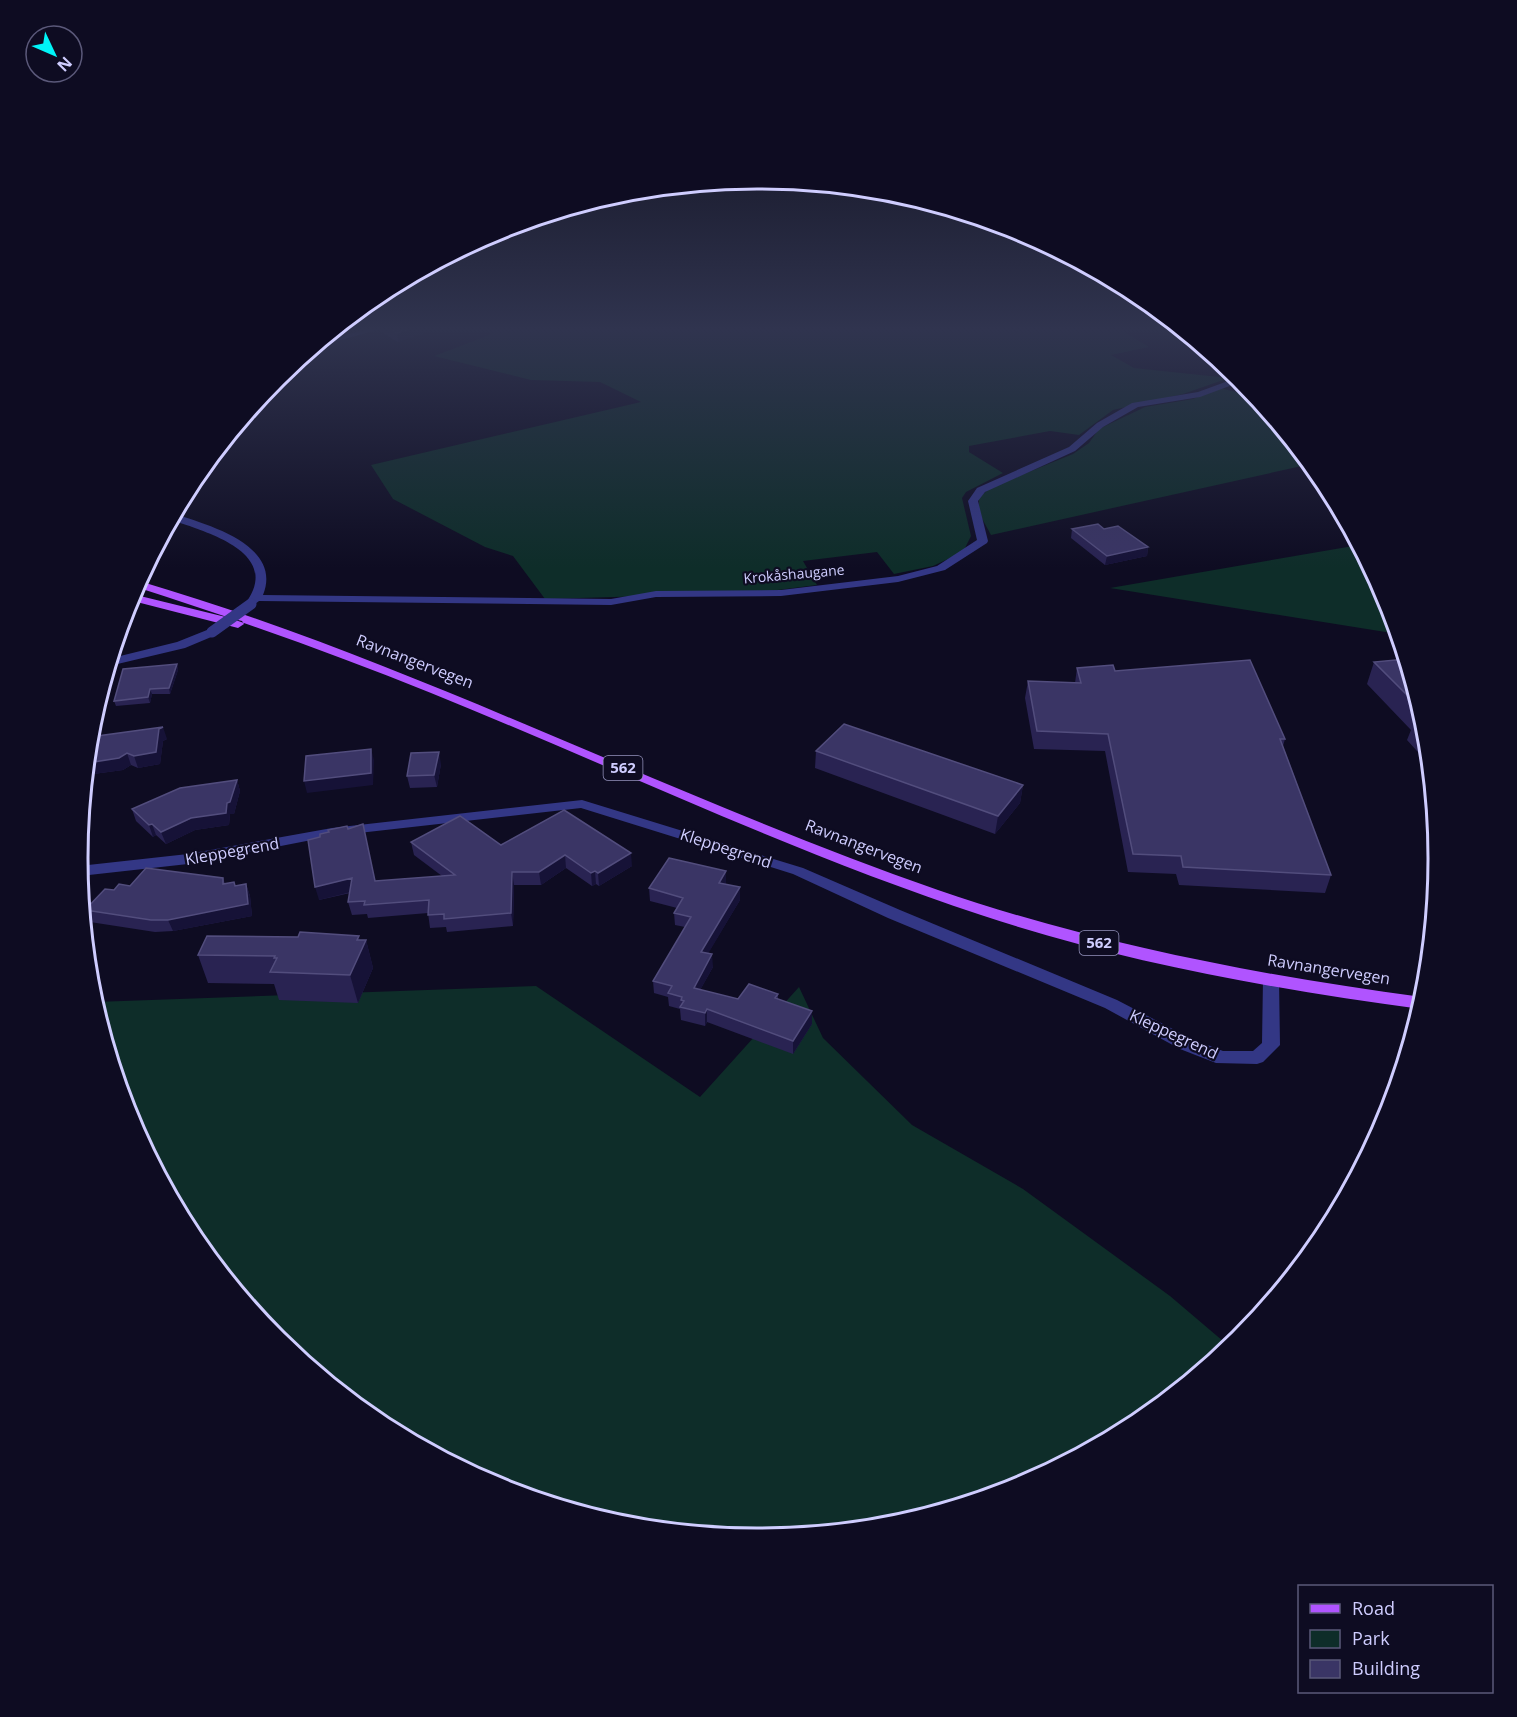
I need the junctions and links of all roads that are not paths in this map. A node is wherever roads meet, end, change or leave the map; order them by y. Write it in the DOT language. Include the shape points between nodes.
graph roads {
  1 [pos="1130,408"];
  2 [pos="180,519"];
  3 [pos="147,587"];
  4 [pos="141,600"];
  5 [pos="254,601"];
  6 [pos="316,645"];
  7 [pos="119,660"];
  8 [pos="89,870"];
  9 [pos="1271,979"];
  10 [pos="1413,1002"];
  1 -- 5 [label="street, Krokåshaugane" via="1100,425 1072,449 981,490 974,501 983,541 941,568 914,576 781,593 656,594 611,602"];
  2 -- 5 [label="street" via="214,531 249,550 261,577"];
  3 -- 6 [label="main road, Ravnangervegen / 562" via="247,616"];
  4 -- 6 [label="main road, Ravnangervegen / 562"];
  5 -- 7 [label="street, bridge" via="212,632 181,645"];
  6 -- 9 [label="main road, Ravnangervegen / 562" via="475,704 818,850 930,893 1079,938"];
  8 -- 9 [label="street, Kleppegrend" via="188,860 333,832 582,804 798,871 1112,1004 1186,1044 1222,1058 1257,1057 1271,1045"];
  9 -- 10 [label="main road, Ravnangervegen / 562"];
}
